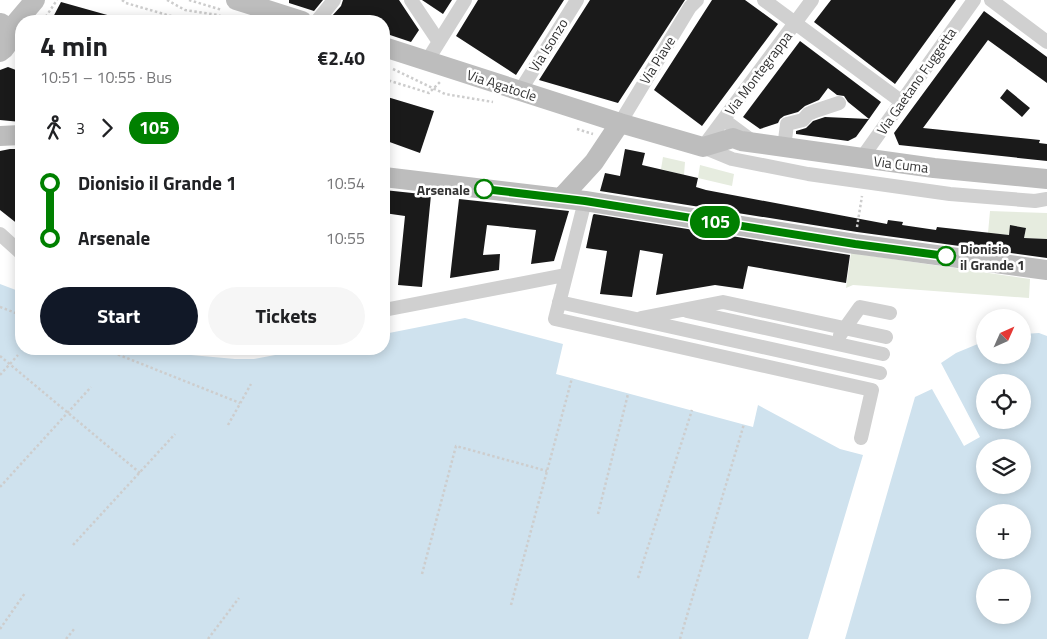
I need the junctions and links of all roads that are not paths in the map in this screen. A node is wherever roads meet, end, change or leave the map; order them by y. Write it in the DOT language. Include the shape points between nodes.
graph roads {
  1 [pos="35,0"];
  2 [pos="236,0"];
  3 [pos="334,0"];
  4 [pos="411,0"];
  5 [pos="466,0"];
  6 [pos="577,0"];
  7 [pos="697,0"];
  8 [pos="764,0"];
  9 [pos="812,0"];
  10 [pos="990,0"];
  11 [pos="973,2"];
  12 [pos="25,15"];
  13 [pos="283,15"];
  14 [pos="322,15"];
  15 [pos="795,23"];
  16 [pos="439,42"];
  17 [pos="1047,42"];
  18 [pos="390,49"];
  19 [pos="427,61"];
  20 [pos="520,91"];
  21 [pos="902,102"];
  22 [pos="839,103"];
  23 [pos="724,120"];
  24 [pos="620,123"];
  25 [pos="15,135"];
  26 [pos="0,136"];
  27 [pos="756,143"];
  28 [pos="703,146"];
  29 [pos="784,148"];
  30 [pos="861,159"];
  31 [pos="594,162"];
  32 [pos="390,167"];
  33 [pos="390,177"];
  34 [pos="1047,179"];
  35 [pos="444,183"];
  36 [pos="561,198"];
  37 [pos="1047,199"];
  38 [pos="585,201"];
  39 [pos="0,234"];
  40 [pos="15,248"];
  41 [pos="1047,270"];
  42 [pos="565,275"];
  43 [pos="559,302"];
  44 [pos="390,309"];
  45 [pos="679,310"];
  46 [pos="890,313"];
  47 [pos="636,319"];
  48 [pos="845,328"];
  49 [pos="632,336"];
  50 [pos="886,337"];
  51 [pos="834,343"];
  52 [pos="883,354"];
  53 [pos="822,360"];
  54 [pos="880,373"];
  55 [pos="811,376"];
  56 [pos="862,438"];
  1 -- 12 [label="street"];
  2 -- 13 [label="street"];
  3 -- 14 [label="street"];
  4 -- 16 [label="street"];
  5 -- 16 [label="street"];
  6 -- 20 [label="street, Via Isonzo"];
  7 -- 24 [label="street, Via Piave"];
  8 -- 15 [label="street"];
  9 -- 15 [label="street, Via Montegrappa"];
  10 -- 17 [label="street"];
  11 -- 21 [label="street, Via Gaetano Fuggetta"];
  15 -- 21 [label="street"];
  15 -- 23 [label="street, Via Montegrappa"];
  16 -- 19 [label="street"];
  18 -- 19 [label="street, Via Agatocle"];
  19 -- 20 [label="street, Via Agatocle"];
  20 -- 24 [label="street, Via Agatocle"];
  21 -- 30 [label="street, Via Gaetano Fuggetta"];
  22 -- 29 [label="street" via="787,124"];
  23 -- 27 [label="street"];
  23 -- 28 [label="street, Via Montegrappa"];
  24 -- 28 [label="street, Via Agatocle"];
  24 -- 31 [label="street"];
  25 -- 26 [label="street"];
  27 -- 28 [label="street, Via Cuma" via="733,138"];
  27 -- 29 [label="street, Via Cuma"];
  28 -- 37 [label="street" via="732,159 818,176 950,194 1035,201"];
  29 -- 30 [label="street, Via Cuma"];
  30 -- 34 [label="street, Via Cuma"];
  31 -- 36 [label="street"];
  31 -- 38 [label="street"];
  32 -- 35 [label="street"];
  33 -- 35 [label="street"];
  35 -- 36 [label="street"];
  36 -- 38 [label="street"];
  38 -- 41 [label="street" via="855,244"];
  38 -- 42 [label="street"];
  39 -- 40 [label="street"];
  42 -- 43 [label="street"];
  42 -- 44 [label="street"];
  43 -- 47 [label="street"];
  43 -- 49 [label="street" via="555,319"];
  45 -- 47 [label="street"];
  45 -- 48 [label="street" via="723,302"];
  45 -- 51 [label="street"];
  46 -- 48 [label="street" via="860,307"];
  47 -- 49 [label="street"];
  47 -- 53 [label="street"];
  48 -- 50 [label="street"];
  48 -- 51 [label="street"];
  49 -- 55 [label="street"];
  51 -- 52 [label="street"];
  51 -- 53 [label="street"];
  53 -- 54 [label="street"];
  53 -- 55 [label="street"];
  55 -- 56 [label="street" via="872,390"];
}
